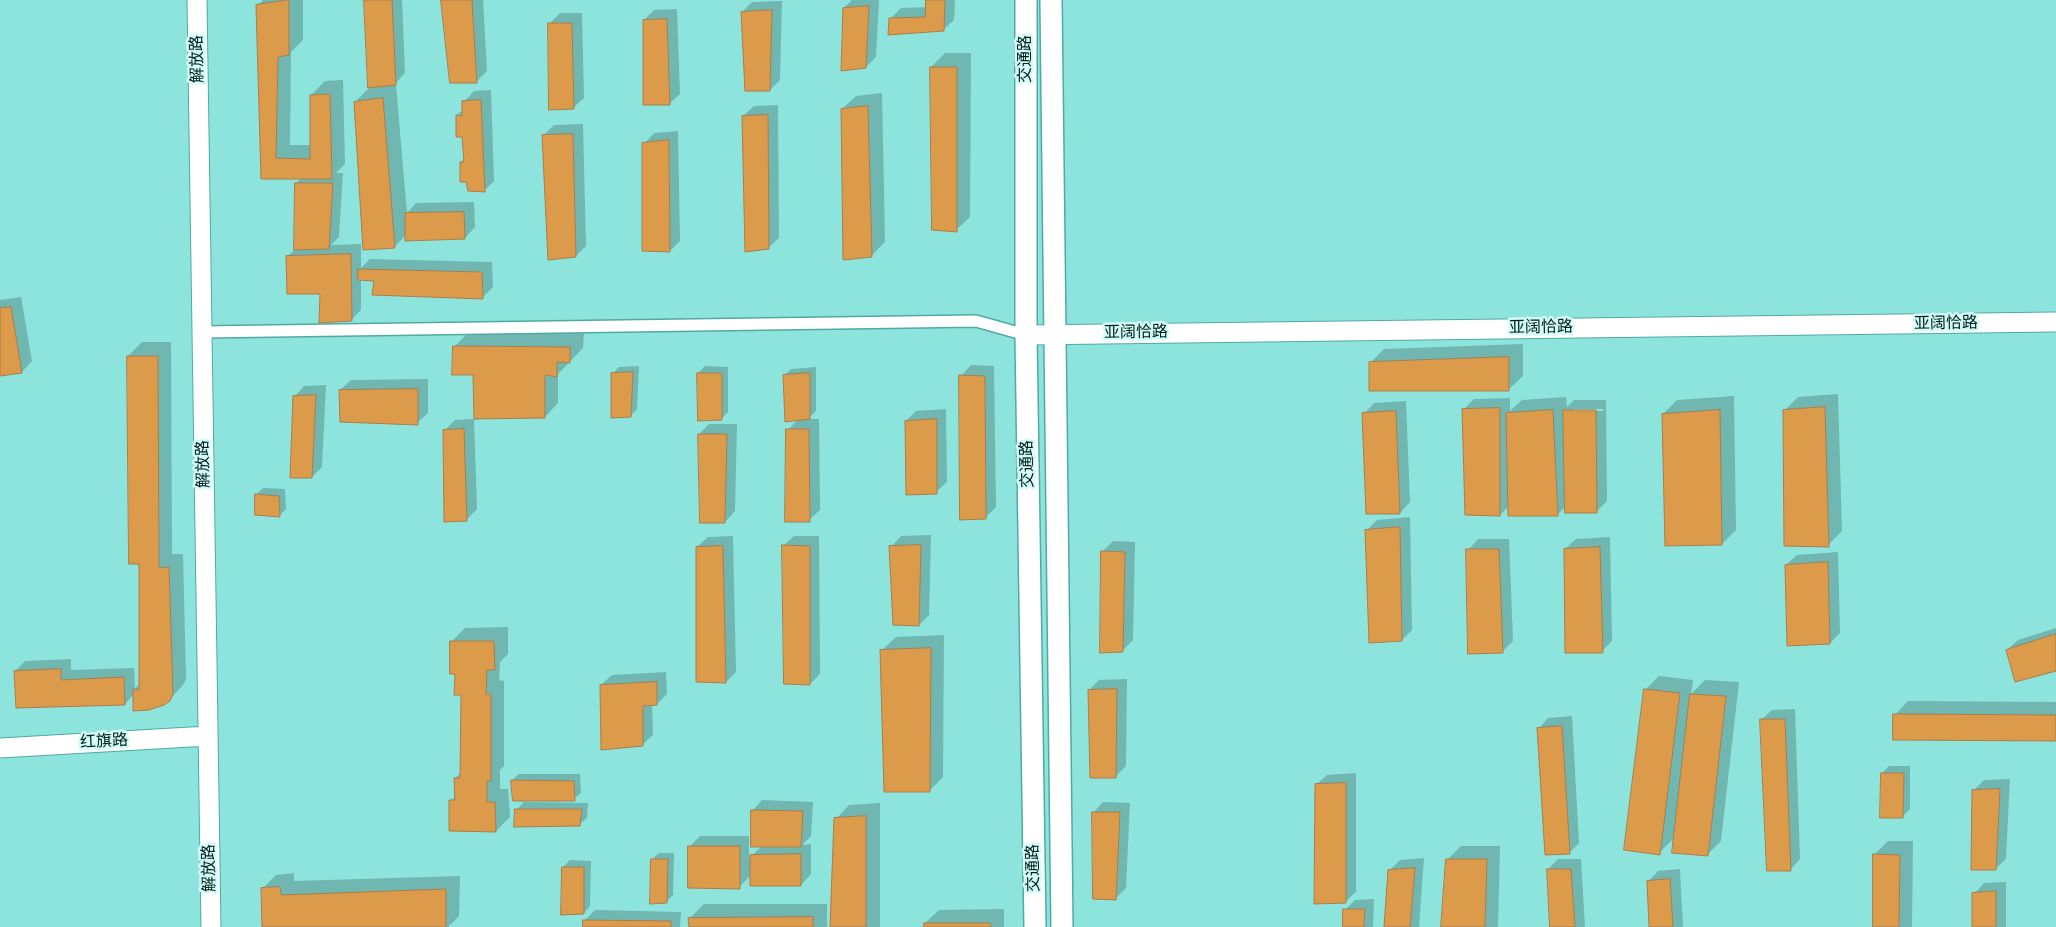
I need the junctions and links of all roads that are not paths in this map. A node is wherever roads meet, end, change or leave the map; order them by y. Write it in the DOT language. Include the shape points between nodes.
graph roads {
  1 [pos="197,0"];
  2 [pos="1026,0"];
  3 [pos="1051,0"];
  4 [pos="2056,322"];
  5 [pos="202,332"];
  6 [pos="1026,334"];
  7 [pos="1054,334"];
  8 [pos="208,736"];
  9 [pos="0,748"];
  10 [pos="211,927"];
  11 [pos="1034,927"];
  12 [pos="1062,927"];
  1 -- 5 [label="street, 解放路"];
  2 -- 6 [label="main road, 交通路"];
  3 -- 7 [label="main road"];
  4 -- 7 [label="street, 亚阔恰路"];
  5 -- 6 [label="street" via="976,321"];
  5 -- 8 [label="street, 解放路"];
  6 -- 7 [label="street, 亚阔恰路"];
  6 -- 11 [label="main road, 交通路"];
  7 -- 12 [label="main road"];
  8 -- 9 [label="street, 红旗路"];
  8 -- 10 [label="street, 解放路"];
}
